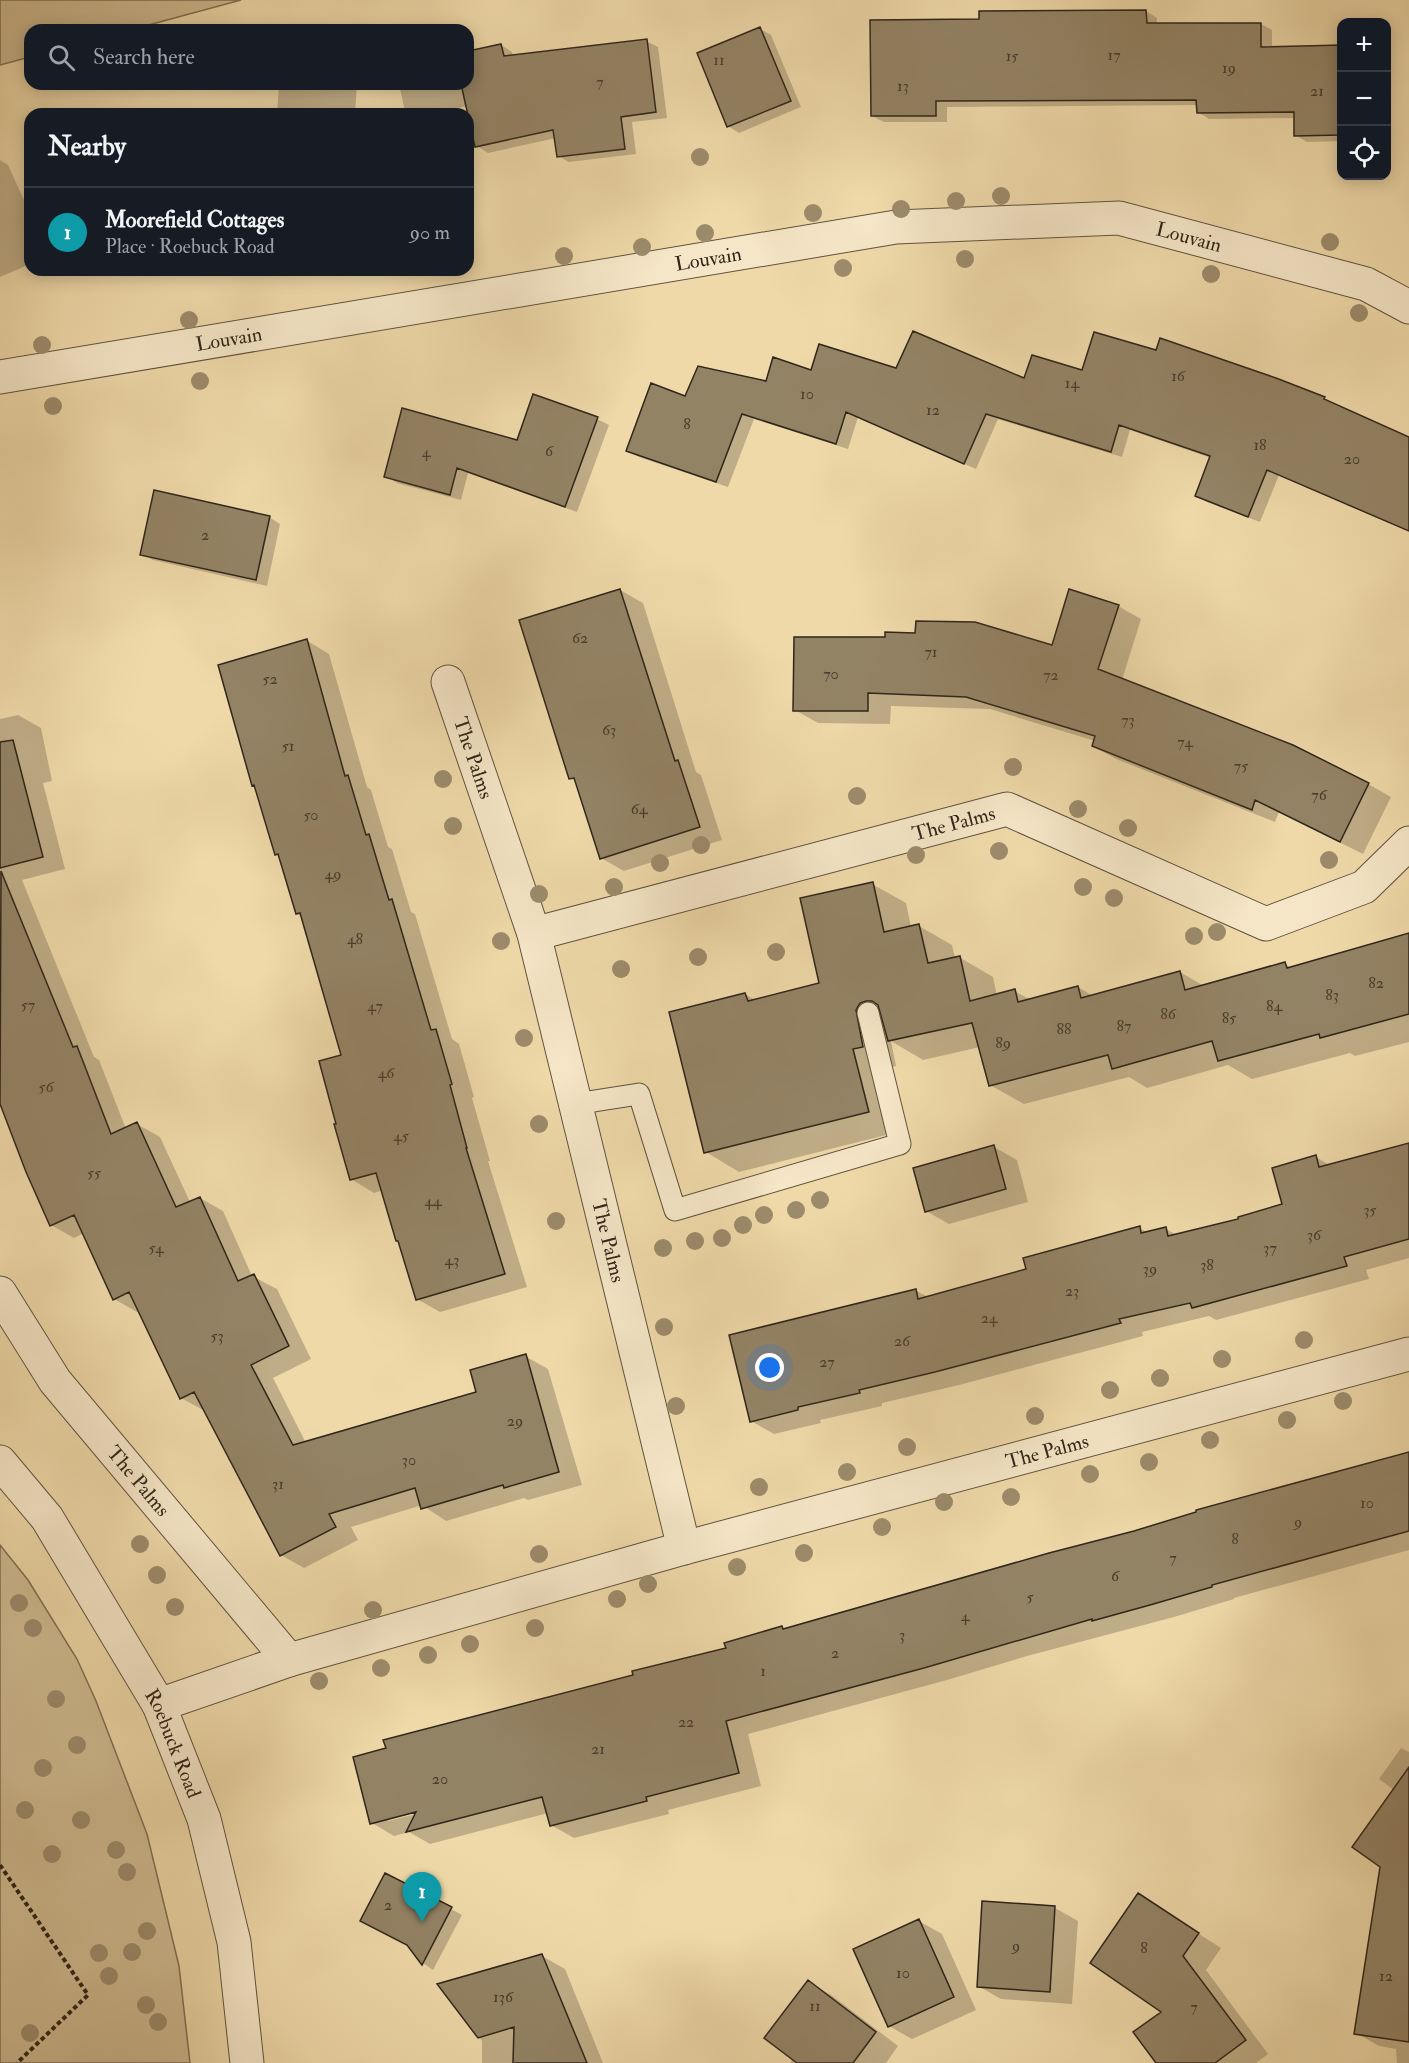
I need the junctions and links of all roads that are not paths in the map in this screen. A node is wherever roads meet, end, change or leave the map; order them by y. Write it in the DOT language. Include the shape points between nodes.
graph roads {
  1 [pos="1409,307"];
  2 [pos="0,377"];
  3 [pos="448,682"];
  4 [pos="1409,843"];
  5 [pos="534,934"];
  6 [pos="868,1013"];
  7 [pos="575,1104"];
  8 [pos="0,1293"];
  9 [pos="1409,1354"];
  10 [pos="0,1462"];
  11 [pos="684,1548"];
  12 [pos="289,1660"];
  13 [pos="159,1705"];
  14 [pos="247,2063"];
  1 -- 2 [label="street, Louvain" via="1366,284 1119,218 896,227"];
  3 -- 5 [label="street, The Palms"];
  4 -- 5 [label="street, The Palms" via="1364,886 1266,924 1008,809"];
  5 -- 7 [label="street, The Palms"];
  6 -- 7 [label="lane" via="900,1144 675,1210 639,1094"];
  7 -- 11 [label="street, The Palms"];
  8 -- 12 [label="street, The Palms" via="55,1382"];
  9 -- 11 [label="street, The Palms"];
  10 -- 13 [label="street, Roebuck Road" via="47,1518"];
  11 -- 12 [label="street, The Palms"];
  12 -- 13 [label="street, The Palms"];
  13 -- 14 [label="street, Roebuck Road" via="204,1819 234,1942"];
}
